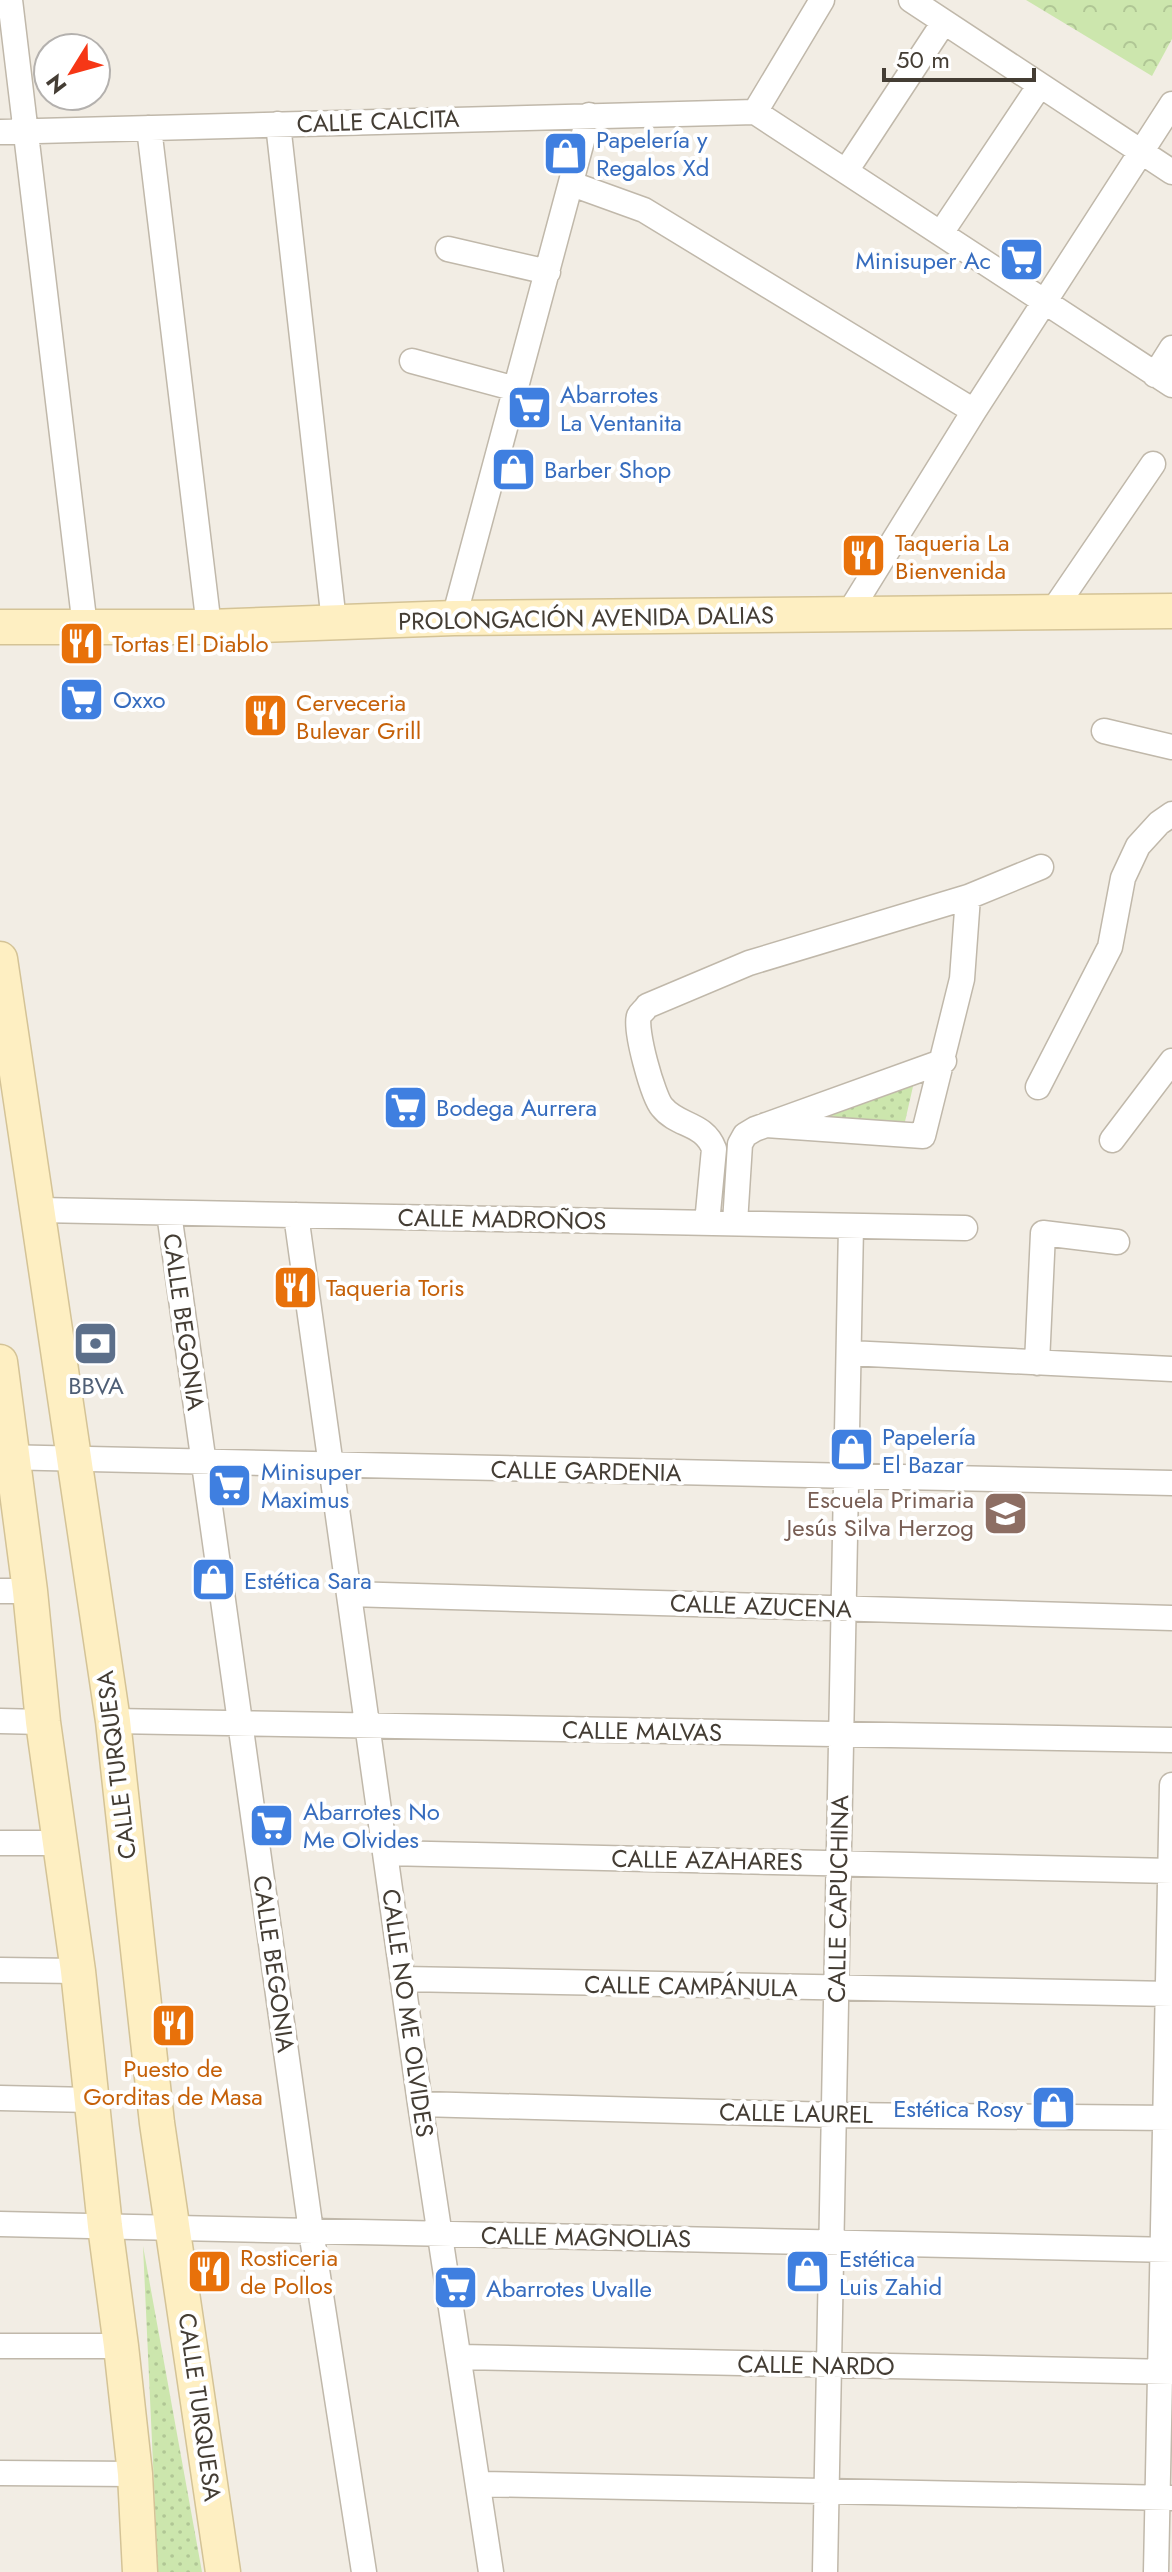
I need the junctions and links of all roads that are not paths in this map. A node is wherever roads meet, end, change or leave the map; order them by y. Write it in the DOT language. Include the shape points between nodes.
graph roads {
  1 [pos="10,0"];
  2 [pos="822,0"];
  3 [pos="911,0"];
  4 [pos="944,22"];
  5 [pos="1040,85"];
  6 [pos="1172,104"];
  7 [pos="755,112"];
  8 [pos="589,115"];
  9 [pos="278,124"];
  10 [pos="149,128"];
  11 [pos="26,131"];
  12 [pos="0,132"];
  13 [pos="1142,153"];
  14 [pos="846,171"];
  15 [pos="1172,172"];
  16 [pos="572,184"];
  17 [pos="941,233"];
  18 [pos="448,249"];
  19 [pos="548,272"];
  20 [pos="1045,302"];
  21 [pos="1172,348"];
  22 [pos="412,361"];
  23 [pos="1163,380"];
  24 [pos="516,389"];
  25 [pos="974,411"];
  26 [pos="1153,464"];
  27 [pos="1172,611"];
  28 [pos="1052,612"];
  29 [pos="847,616"];
  30 [pos="454,618"];
  31 [pos="334,622"];
  32 [pos="0,627"];
  33 [pos="85,627"];
  34 [pos="209,627"];
  35 [pos="1104,731"];
  36 [pos="1172,747"];
  37 [pos="1172,814"];
  38 [pos="1041,867"];
  39 [pos="968,897"];
  40 [pos="0,959"];
  41 [pos="944,1061"];
  42 [pos="1172,1061"];
  43 [pos="1038,1087"];
  44 [pos="766,1125"];
  45 [pos="1112,1140"];
  46 [pos="39,1210"];
  47 [pos="169,1213"];
  48 [pos="296,1215"];
  49 [pos="707,1223"];
  50 [pos="735,1223"];
  51 [pos="851,1226"];
  52 [pos="965,1228"];
  53 [pos="1117,1242"];
  54 [pos="849,1353"];
  55 [pos="0,1362"];
  56 [pos="1037,1363"];
  57 [pos="1172,1369"];
  58 [pos="6,1457"];
  59 [pos="75,1460"];
  60 [pos="204,1463"];
  61 [pos="332,1466"];
  62 [pos="847,1476"];
  63 [pos="1172,1483"];
  64 [pos="15,1591"];
  65 [pos="349,1594"];
  66 [pos="844,1608"];
  67 [pos="1172,1618"];
  68 [pos="0,1721"];
  69 [pos="113,1721"];
  70 [pos="43,1722"];
  71 [pos="241,1724"];
  72 [pos="368,1726"];
  73 [pos="841,1735"];
  74 [pos="1172,1740"];
  75 [pos="1172,1785"];
  76 [pos="0,1843"];
  77 [pos="60,1843"];
  78 [pos="385,1853"];
  79 [pos="839,1863"];
  80 [pos="1170,1871"];
  81 [pos="0,1970"];
  82 [pos="78,1971"];
  83 [pos="403,1979"];
  84 [pos="836,1989"];
  85 [pos="1169,1994"];
  86 [pos="0,2098"];
  87 [pos="91,2100"];
  88 [pos="420,2104"];
  89 [pos="834,2115"];
  90 [pos="1168,2118"];
  91 [pos="0,2224"];
  92 [pos="105,2226"];
  93 [pos="173,2229"];
  94 [pos="311,2231"];
  95 [pos="440,2234"];
  96 [pos="831,2243"];
  97 [pos="1167,2250"];
  98 [pos="0,2346"];
  99 [pos="121,2346"];
  100 [pos="460,2357"];
  101 [pos="829,2365"];
  102 [pos="1166,2372"];
  103 [pos="0,2473"];
  104 [pos="135,2474"];
  105 [pos="479,2484"];
  106 [pos="826,2491"];
  107 [pos="1164,2498"];
  108 [pos="140,2572"];
  109 [pos="223,2572"];
  110 [pos="364,2572"];
  111 [pos="491,2572"];
  112 [pos="825,2572"];
  113 [pos="1156,2572"];
  1 -- 11 [label="street"];
  2 -- 7 [label="street"];
  3 -- 4 [label="street"];
  4 -- 5 [label="street"];
  4 -- 14 [label="street"];
  5 -- 13 [label="street"];
  5 -- 17 [label="street"];
  6 -- 13 [label="street"];
  7 -- 8 [label="street, CALLE CALCITA"];
  7 -- 14 [label="street"];
  8 -- 9 [label="street, CALLE CALCITA"];
  8 -- 16 [label="street"];
  9 -- 10 [label="street, CALLE CALCITA"];
  9 -- 31 [label="street"];
  10 -- 11 [label="street, CALLE CALCITA"];
  10 -- 34 [label="street"];
  11 -- 12 [label="street, CALLE CALCITA"];
  11 -- 33 [label="street"];
  13 -- 15 [label="street"];
  13 -- 20 [label="street"];
  14 -- 17 [label="street"];
  16 -- 19 [label="street"];
  16 -- 25 [label="street" via="644,210"];
  17 -- 20 [label="street"];
  18 -- 19 [label="street"];
  19 -- 24 [label="street"];
  20 -- 23 [label="street"];
  20 -- 25 [label="street"];
  21 -- 23 [label="street"];
  22 -- 24 [label="street"];
  24 -- 30 [label="street"];
  25 -- 29 [label="street"];
  26 -- 28 [label="street"];
  27 -- 28 [label="main road, PROLONGACIÓN AVENIDA DALIAS"];
  28 -- 29 [label="main road, PROLONGACIÓN AVENIDA DALIAS"];
  29 -- 30 [label="main road, PROLONGACIÓN AVENIDA DALIAS"];
  30 -- 31 [label="main road, PROLONGACIÓN AVENIDA DALIAS"];
  31 -- 34 [label="main road, PROLONGACIÓN AVENIDA DALIAS"];
  32 -- 33 [label="main road, PROLONGACIÓN AVENIDA DALIAS"];
  33 -- 34 [label="main road, PROLONGACIÓN AVENIDA DALIAS"];
  35 -- 36 [label="street"];
  37 -- 43 [label="street" via="1138,846 1123,878 1110,947"];
  38 -- 39 [label="street"];
  39 -- 41 [label="street" via="962,979"];
  39 -- 49 [label="street" via="749,963 647,1006 638,1028 654,1094 662,1108 710,1138 714,1149"];
  40 -- 46 [label="main road, CALLE TURQUESA"];
  41 -- 44 [label="street"];
  41 -- 44 [label="street" via="923,1136"];
  42 -- 45 [label="street"];
  44 -- 50 [label="street" via="745,1135 740,1144"];
  46 -- 47 [label="street, CALLE MADROÑOS"];
  46 -- 59 [label="main road, CALLE TURQUESA"];
  47 -- 48 [label="street, CALLE MADROÑOS"];
  47 -- 60 [label="street, CALLE BEGONIA"];
  48 -- 49 [label="street, CALLE MADROÑOS"];
  48 -- 61 [label="street, CALLE NO ME OLVIDES"];
  49 -- 50 [label="street, CALLE MADROÑOS"];
  50 -- 51 [label="street, CALLE MADROÑOS"];
  51 -- 52 [label="street, CALLE MADROÑOS"];
  51 -- 54 [label="street, CALLE CAPUCHINA"];
  53 -- 56 [label="street" via="1043,1233"];
  54 -- 56 [label="street"];
  54 -- 62 [label="street, CALLE CAPUCHINA"];
  55 -- 58 [label="main road"];
  56 -- 57 [label="street"];
  58 -- 59 [label="street, CALLE GARDENIA"];
  58 -- 64 [label="main road"];
  59 -- 60 [label="street, CALLE GARDENIA"];
  59 -- 69 [label="main road, CALLE TURQUESA"];
  60 -- 61 [label="street, CALLE GARDENIA"];
  60 -- 71 [label="street, CALLE BEGONIA"];
  61 -- 62 [label="street, CALLE GARDENIA"];
  61 -- 65 [label="street, CALLE NO ME OLVIDES"];
  62 -- 63 [label="street, CALLE GARDENIA"];
  62 -- 66 [label="street, CALLE CAPUCHINA"];
  64 -- 70 [label="main road"];
  65 -- 66 [label="street, CALLE AZUCENA"];
  65 -- 72 [label="street, CALLE NO ME OLVIDES"];
  66 -- 67 [label="street, CALLE AZUCENA"];
  66 -- 73 [label="street, CALLE CAPUCHINA"];
  68 -- 70 [label="street"];
  69 -- 71 [label="street, CALLE MALVAS"];
  69 -- 93 [label="main road, CALLE TURQUESA"];
  70 -- 77 [label="main road"];
  71 -- 72 [label="street, CALLE MALVAS"];
  71 -- 94 [label="street, CALLE BEGONIA"];
  72 -- 73 [label="street, CALLE MALVAS"];
  72 -- 78 [label="street, CALLE NO ME OLVIDES"];
  73 -- 74 [label="street, CALLE MALVAS"];
  73 -- 79 [label="street, CALLE CAPUCHINA"];
  75 -- 80 [label="street"];
  76 -- 77 [label="street"];
  77 -- 82 [label="main road"];
  78 -- 79 [label="street, CALLE AZAHARES"];
  78 -- 83 [label="street, CALLE NO ME OLVIDES"];
  79 -- 80 [label="street, CALLE AZAHARES"];
  79 -- 84 [label="street, CALLE CAPUCHINA"];
  80 -- 85 [label="street"];
  81 -- 82 [label="street"];
  82 -- 87 [label="main road"];
  83 -- 84 [label="street, CALLE CAMPÁNULA"];
  83 -- 88 [label="street, CALLE NO ME OLVIDES"];
  84 -- 85 [label="street, CALLE CAMPÁNULA"];
  84 -- 89 [label="street, CALLE CAPUCHINA"];
  85 -- 90 [label="street"];
  86 -- 87 [label="street"];
  87 -- 92 [label="main road"];
  88 -- 89 [label="street, CALLE LAUREL"];
  88 -- 95 [label="street, CALLE NO ME OLVIDES"];
  89 -- 90 [label="street, CALLE LAUREL"];
  89 -- 96 [label="street, CALLE CAPUCHINA"];
  90 -- 97 [label="street"];
  91 -- 92 [label="street, CALLE MAGNOLIAS"];
  92 -- 93 [label="street, CALLE MAGNOLIAS"];
  92 -- 99 [label="main road"];
  93 -- 94 [label="street, CALLE MAGNOLIAS"];
  93 -- 109 [label="main road, CALLE TURQUESA"];
  94 -- 95 [label="street, CALLE MAGNOLIAS"];
  94 -- 110 [label="street, CALLE BEGONIA"];
  95 -- 96 [label="street, CALLE MAGNOLIAS"];
  95 -- 100 [label="street, CALLE NO ME OLVIDES"];
  96 -- 97 [label="street, CALLE MAGNOLIAS"];
  96 -- 101 [label="street, CALLE CAPUCHINA"];
  97 -- 102 [label="street"];
  98 -- 99 [label="street"];
  99 -- 104 [label="main road"];
  100 -- 101 [label="street, CALLE NARDO"];
  100 -- 105 [label="street, CALLE NO ME OLVIDES"];
  101 -- 102 [label="street, CALLE NARDO"];
  101 -- 106 [label="street, CALLE CAPUCHINA"];
  102 -- 107 [label="street"];
  103 -- 104 [label="street"];
  104 -- 108 [label="main road"];
  105 -- 106 [label="street"];
  105 -- 111 [label="street, CALLE NO ME OLVIDES"];
  106 -- 107 [label="street"];
  106 -- 112 [label="street, CALLE CAPUCHINA"];
  107 -- 113 [label="street"];
}
